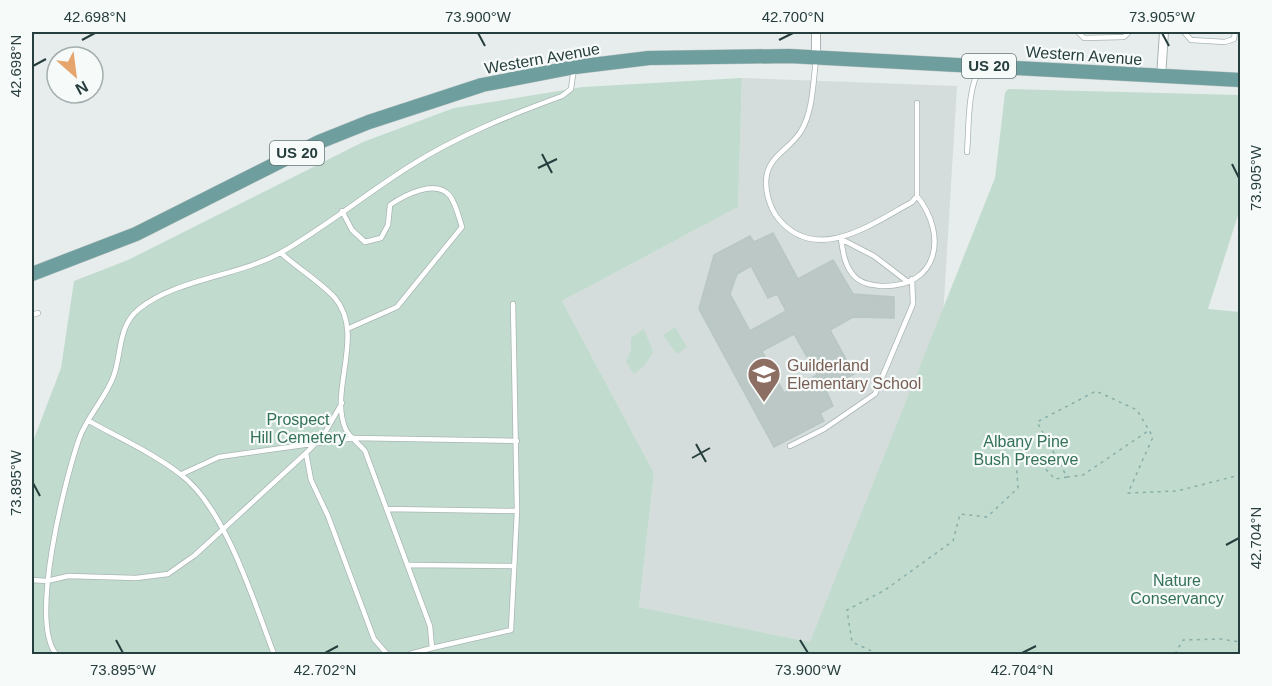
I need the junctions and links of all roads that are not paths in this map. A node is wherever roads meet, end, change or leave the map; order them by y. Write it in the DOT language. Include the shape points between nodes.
graph roads {
  1 [pos="816,32"];
  2 [pos="1078,32"];
  3 [pos="1129,32"];
  4 [pos="1164,32"];
  5 [pos="1184,32"];
  6 [pos="1235,32"];
  7 [pos="816,57"];
  8 [pos="982,66"];
  9 [pos="575,67"];
  10 [pos="1161,77"];
  11 [pos="1240,80"];
  12 [pos="917,103"];
  13 [pos="967,152"];
  14 [pos="917,196"];
  15 [pos="342,211"];
  16 [pos="841,239"];
  17 [pos="281,253"];
  18 [pos="32,274"];
  19 [pos="910,281"];
  20 [pos="513,304"];
  21 [pos="38,313"];
  22 [pos="32,315"];
  23 [pos="347,329"];
  24 [pos="342,403"];
  25 [pos="89,421"];
  26 [pos="354,438"];
  27 [pos="517,441"];
  28 [pos="315,444"];
  29 [pos="790,446"];
  30 [pos="306,453"];
  31 [pos="182,474"];
  32 [pos="387,509"];
  33 [pos="516,511"];
  34 [pos="223,527"];
  35 [pos="409,565"];
  36 [pos="514,566"];
  37 [pos="32,580"];
  38 [pos="47,581"];
  39 [pos="432,648"];
  40 [pos="56,654"];
  41 [pos="274,654"];
  42 [pos="387,654"];
  43 [pos="410,654"];
  1 -- 7 [label="street"];
  2 -- 3 [label="lane" via="1084,38 1124,37"];
  4 -- 10 [label="street"];
  5 -- 6 [label="lane" via="1191,40 1225,42 1234,39"];
  7 -- 8 [label="main road, Western Avenue / US 20"];
  7 -- 9 [label="main road, Western Avenue / US 20" via="649,58"];
  7 -- 16 [label="lane" via="802,131 767,173 768,195 774,212 791,230 808,239"];
  8 -- 10 [label="main road, Western Avenue / US 20"];
  8 -- 13 [label="lane" via="975,78"];
  9 -- 15 [label="lane" via="571,89 562,96 500,118 411,164"];
  9 -- 18 [label="main road, Western Avenue / US 20" via="482,85 369,122 319,142 136,234"];
  10 -- 11 [label="main road, Western Avenue / US 20"];
  12 -- 14 [label="lane"];
  14 -- 16 [label="lane"];
  14 -- 19 [label="lane" via="932,219 935,250 929,263"];
  15 -- 17 [label="lane"];
  15 -- 23 [label="lane" via="352,230 365,242 381,238 388,225 390,205 408,193 439,189 449,195 462,227 397,307"];
  16 -- 19 [label="lane"];
  16 -- 19 [label="lane" via="846,264 856,278 882,286"];
  17 -- 23 [label="lane" via="335,298"];
  17 -- 25 [label="lane" via="233,273 175,290 139,309 123,330 114,375"];
  19 -- 29 [label="lane" via="913,304 875,394 824,429"];
  20 -- 27 [label="lane"];
  21 -- 22 [label="lane"];
  23 -- 24 [label="lane"];
  24 -- 26 [label="lane" via="346,430"];
  24 -- 28 [label="lane"];
  25 -- 31 [label="lane"];
  25 -- 38 [label="lane" via="80,436 69,474"];
  26 -- 27 [label="lane"];
  26 -- 28 [label="lane"];
  26 -- 32 [label="lane" via="365,451"];
  27 -- 33 [label="lane"];
  28 -- 30 [label="lane"];
  28 -- 31 [label="lane" via="219,457"];
  30 -- 34 [label="lane"];
  30 -- 42 [label="lane" via="311,480 374,639"];
  31 -- 34 [label="lane"];
  32 -- 33 [label="lane"];
  32 -- 35 [label="lane"];
  33 -- 36 [label="lane"];
  34 -- 38 [label="lane" via="195,555 168,574 136,578 68,576"];
  34 -- 41 [label="lane"];
  35 -- 36 [label="lane"];
  35 -- 39 [label="lane" via="430,626"];
  36 -- 39 [label="lane" via="511,630"];
  37 -- 38 [label="lane"];
  38 -- 40 [label="lane" via="49,645"];
  39 -- 43 [label="lane"];
}
